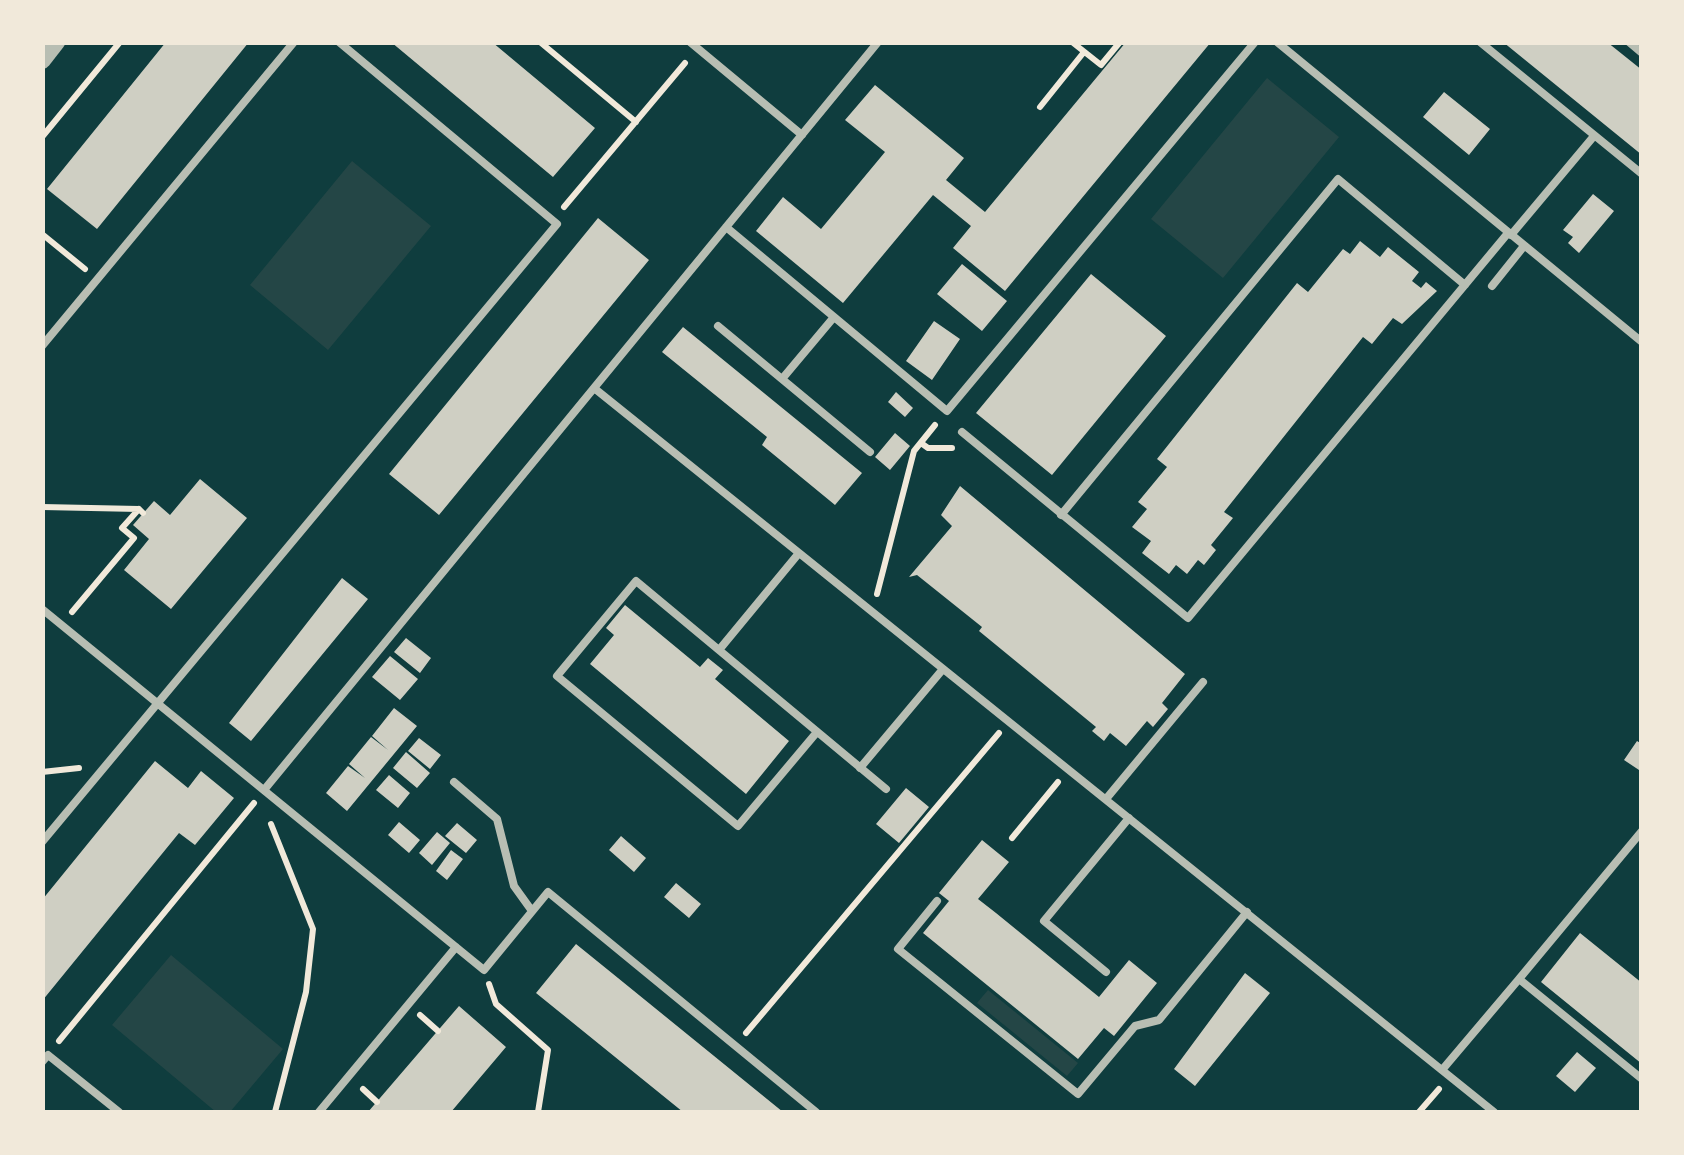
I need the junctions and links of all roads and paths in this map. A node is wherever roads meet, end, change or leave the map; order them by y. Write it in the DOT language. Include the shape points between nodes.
graph roads {
  1 [pos="56,42"];
  2 [pos="120,42"];
  3 [pos="294,42"];
  4 [pos="339,42"];
  5 [pos="540,42"];
  6 [pos="878,42"];
  7 [pos="1072,42"];
  8 [pos="1120,42"];
  9 [pos="1255,42"];
  10 [pos="1277,42"];
  11 [pos="1480,42"];
  12 [pos="1629,42"];
  13 [pos="693,45"];
  14 [pos="1084,52"];
  15 [pos="1642,53"];
  16 [pos="42,60"];
  17 [pos="1040,107"];
  18 [pos="636,122"];
  19 [pos="802,135"];
  20 [pos="1594,136"];
  21 [pos="42,137"];
  22 [pos="1642,174"];
  23 [pos="553,220"];
  24 [pos="726,227"];
  25 [pos="42,234"];
  26 [pos="1510,234"];
  27 [pos="1524,246"];
  28 [pos="98,280"];
  29 [pos="1465,284"];
  30 [pos="1492,286"];
  31 [pos="834,317"];
  32 [pos="718,326"];
  33 [pos="1642,342"];
  34 [pos="42,346"];
  35 [pos="782,379"];
  36 [pos="594,388"];
  37 [pos="947,411"];
  38 [pos="962,432"];
  39 [pos="870,452"];
  40 [pos="42,507"];
  41 [pos="1061,515"];
  42 [pos="799,553"];
  43 [pos="866,607"];
  44 [pos="42,609"];
  45 [pos="62,625"];
  46 [pos="718,650"];
  47 [pos="943,669"];
  48 [pos="1202,682"];
  49 [pos="157,703"];
  50 [pos="1009,721"];
  51 [pos="817,732"];
  52 [pos="860,768"];
  53 [pos="1069,769"];
  54 [pos="454,782"];
  55 [pos="264,790"];
  56 [pos="886,790"];
  57 [pos="1106,799"];
  58 [pos="1130,818"];
  59 [pos="1642,831"];
  60 [pos="1012,838"];
  61 [pos="42,842"];
  62 [pos="937,901"];
  63 [pos="532,911"];
  64 [pos="1247,912"];
  65 [pos="456,947"];
  66 [pos="484,970"];
  67 [pos="1106,972"];
  68 [pos="1519,979"];
  69 [pos="735,1046"];
  70 [pos="45,1058"];
  71 [pos="1445,1073"];
  72 [pos="1642,1079"];
  73 [pos="119,1112"];
  74 [pos="275,1112"];
  75 [pos="319,1112"];
  76 [pos="538,1112"];
  77 [pos="816,1112"];
  78 [pos="1419,1112"];
  79 [pos="1494,1112"];
  1 -- 16 [label="street"];
  2 -- 21 [label="path"];
  3 -- 28 [label="lane"];
  4 -- 23 [label="lane"];
  5 -- 18 [label="path"];
  6 -- 19 [label="lane"];
  7 -- 14 [label="path"];
  8 -- 14 [label="path" via="1100,65"];
  9 -- 37 [label="lane"];
  10 -- 26 [label="lane"];
  11 -- 20 [label="lane"];
  12 -- 15 [label="lane"];
  13 -- 18 [label="path"];
  13 -- 19 [label="lane"];
  14 -- 17 [label="path"];
  18 -- 23 [label="path"];
  19 -- 24 [label="lane"];
  20 -- 22 [label="lane"];
  20 -- 26 [label="lane"];
  23 -- 49 [label="lane" via="557,224"];
  24 -- 31 [label="lane"];
  24 -- 36 [label="lane"];
  25 -- 28 [label="path"];
  26 -- 27 [label="lane"];
  26 -- 29 [label="lane"];
  27 -- 30 [label="lane"];
  27 -- 33 [label="lane"];
  28 -- 34 [label="lane"];
  29 -- 41 [label="lane" via="1188,618"];
  29 -- 41 [label="lane" via="1338,179"];
  31 -- 35 [label="lane"];
  31 -- 37 [label="lane"];
  32 -- 35 [label="lane"];
  35 -- 39 [label="lane"];
  36 -- 42 [label="lane"];
  36 -- 55 [label="lane"];
  37 -- 43 [label="path" via="914,451 881,590"];
  38 -- 41 [label="lane"];
  40 -- 45 [label="path" via="141,512 122,528 134,538"];
  42 -- 43 [label="lane"];
  42 -- 46 [label="lane"];
  43 -- 47 [label="lane"];
  44 -- 45 [label="lane"];
  45 -- 49 [label="lane"];
  46 -- 51 [label="lane"];
  46 -- 51 [label="lane" via="636,582 557,676 738,826"];
  47 -- 50 [label="lane"];
  47 -- 52 [label="lane"];
  48 -- 57 [label="lane"];
  49 -- 55 [label="lane"];
  49 -- 61 [label="lane"];
  50 -- 53 [label="lane"];
  50 -- 69 [label="path"];
  51 -- 52 [label="lane"];
  52 -- 56 [label="lane"];
  53 -- 57 [label="lane"];
  53 -- 60 [label="path"];
  54 -- 63 [label="lane" via="498,818 514,886"];
  55 -- 65 [label="lane"];
  57 -- 58 [label="lane"];
  58 -- 64 [label="lane"];
  58 -- 67 [label="lane" via="1044,921"];
  59 -- 68 [label="lane"];
  62 -- 64 [label="lane" via="898,949 1078,1094 1135,1026 1159,1020"];
  63 -- 66 [label="lane"];
  63 -- 69 [label="lane" via="548,892"];
  64 -- 71 [label="lane"];
  65 -- 66 [label="lane"];
  65 -- 75 [label="lane"];
  66 -- 76 [label="path" via="496,1004 548,1050"];
  68 -- 71 [label="lane"];
  68 -- 72 [label="lane"];
  69 -- 77 [label="lane"];
  70 -- 73 [label="lane"];
  70 -- 74 [label="path" via="260,795 313,930 306,992"];
  71 -- 78 [label="path"];
  71 -- 79 [label="lane"];
}
